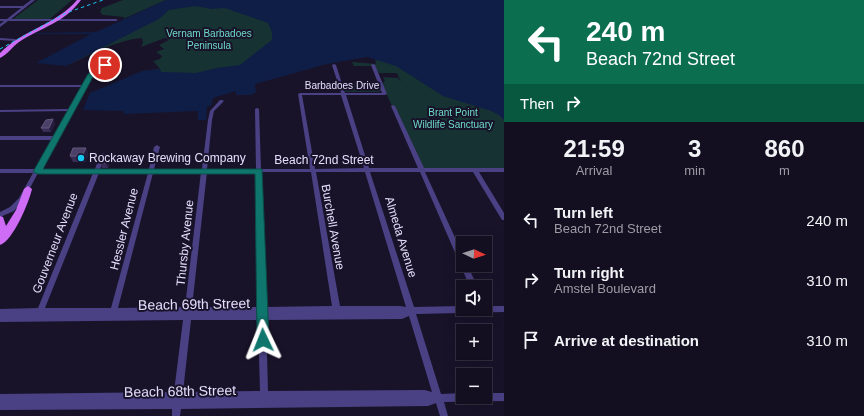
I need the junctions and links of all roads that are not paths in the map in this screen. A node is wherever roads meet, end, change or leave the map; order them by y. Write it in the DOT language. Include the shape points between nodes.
graph roads {
  1 [pos="33,0"];
  2 [pos="76,0"];
  3 [pos="79,0"];
  4 [pos="0,6"];
  5 [pos="24,7"];
  6 [pos="0,20"];
  7 [pos="7,20"];
  8 [pos="53,20"];
  9 [pos="116,20"];
  10 [pos="0,26"];
  11 [pos="0,39"];
  12 [pos="14,40"];
  13 [pos="0,51"];
  14 [pos="0,56"];
  15 [pos="105,65"];
  16 [pos="334,65"];
  17 [pos="373,65"];
  18 [pos="0,86"];
  19 [pos="84,86"];
  20 [pos="300,94"];
  21 [pos="343,94"];
  22 [pos="222,101"];
  23 [pos="393,106"];
  24 [pos="257,108"];
  25 [pos="71,110"];
  26 [pos="0,111"];
  27 [pos="0,138"];
  28 [pos="56,138"];
  29 [pos="157,147"];
  30 [pos="102,155"];
  31 [pos="367,170"];
  32 [pos="421,170"];
  33 [pos="475,170"];
  34 [pos="504,170"];
  35 [pos="0,171"];
  36 [pos="204,171"];
  37 [pos="259,171"];
  38 [pos="312,171"];
  39 [pos="38,172"];
  40 [pos="95,172"];
  41 [pos="150,172"];
  42 [pos="28,190"];
  43 [pos="0,215"];
  44 [pos="504,218"];
  45 [pos="0,220"];
  46 [pos="0,240"];
  47 [pos="456,247"];
  48 [pos="492,309"];
  49 [pos="504,309"];
  50 [pos="456,310"];
  51 [pos="411,311"];
  52 [pos="0,312"];
  53 [pos="262,313"];
  54 [pos="337,313"];
  55 [pos="113,314"];
  56 [pos="188,314"];
  57 [pos="39,315"];
  58 [pos="0,318"];
  59 [pos="504,397"];
  60 [pos="0,398"];
  61 [pos="438,398"];
  62 [pos="264,399"];
  63 [pos="178,400"];
  64 [pos="0,406"];
  65 [pos="176,416"];
  66 [pos="444,416"];
  1 -- 5 [label="street"];
  2 -- 8 [label="main road"];
  3 -- 8 [label="main road" via="69,12"];
  4 -- 5 [label="street"];
  5 -- 7 [label="street"];
  6 -- 7 [label="street"];
  7 -- 8 [label="street"];
  7 -- 10 [label="street"];
  8 -- 9 [label="street"];
  8 -- 12 [label="main road"];
  8 -- 14 [label="main road" via="11,45"];
  11 -- 12 [label="street"];
  12 -- 13 [label="main road"];
  15 -- 19 [label="street" via="92,73"];
  16 -- 21 [label="street, Almeda Avenue"];
  17 -- 21 [label="street, Barbadoes Drive" via="385,94"];
  18 -- 19 [label="street"];
  19 -- 25 [label="street"];
  20 -- 21 [label="street, Barbadoes Drive"];
  20 -- 38 [label="street, Burchell Avenue"];
  21 -- 31 [label="street, Almeda Avenue"];
  22 -- 36 [label="street, Thursby Avenue" via="212,112"];
  23 -- 32 [label="street"];
  24 -- 37 [label="street"];
  25 -- 26 [label="street"];
  25 -- 28 [label="street"];
  27 -- 28 [label="street"];
  28 -- 39 [label="street"];
  29 -- 41 [label="street, Hessler Avenue"];
  30 -- 40 [label="street, Gouverneur Avenue"];
  31 -- 32 [label="street, Beach 72nd Street"];
  31 -- 38 [label="street, Beach 72nd Street"];
  31 -- 51 [label="street, Almeda Avenue"];
  32 -- 33 [label="street, Beach 72nd Street"];
  32 -- 47 [label="street"];
  33 -- 34 [label="street, Beach 72nd Street"];
  33 -- 44 [label="street"];
  35 -- 39 [label="street, Beach 72nd Street"];
  36 -- 37 [label="street, Beach 72nd Street"];
  36 -- 41 [label="street, Beach 72nd Street"];
  36 -- 56 [label="street, Thursby Avenue"];
  37 -- 38 [label="street, Beach 72nd Street"];
  37 -- 53 [label="street"];
  38 -- 54 [label="street, Burchell Avenue"];
  39 -- 40 [label="street, Beach 72nd Street"];
  39 -- 42 [label="street"];
  40 -- 41 [label="street, Beach 72nd Street"];
  40 -- 57 [label="street, Gouverneur Avenue"];
  41 -- 55 [label="street, Hessler Avenue"];
  42 -- 43 [label="street" via="17,204"];
  42 -- 46 [label="main road" via="7,233"];
  45 -- 46 [label="main road"];
  48 -- 49 [label="street, Beach 69th Street"];
  50 -- 51 [label="street, Beach 69th Street"];
  51 -- 54 [label="street, Beach 69th Street" via="402,315"];
  51 -- 61 [label="street, Almeda Avenue"];
  52 -- 57 [label="street, Beach 69th Street"];
  53 -- 54 [label="street, Beach 69th Street"];
  53 -- 56 [label="street, Beach 69th Street"];
  53 -- 62 [label="street"];
  55 -- 56 [label="street, Beach 69th Street"];
  55 -- 57 [label="street, Beach 69th Street"];
  56 -- 63 [label="street, Thursby Avenue"];
  57 -- 58 [label="street, Beach 69th Street"];
  59 -- 61 [label="street, Beach 68th Street"];
  60 -- 63 [label="street, Beach 68th Street"];
  61 -- 62 [label="street, Beach 68th Street" via="428,402"];
  61 -- 66 [label="street, Almeda Avenue"];
  62 -- 63 [label="street, Beach 68th Street"];
  63 -- 64 [label="street, Beach 68th Street"];
  63 -- 65 [label="street, Thursby Avenue"];
}
